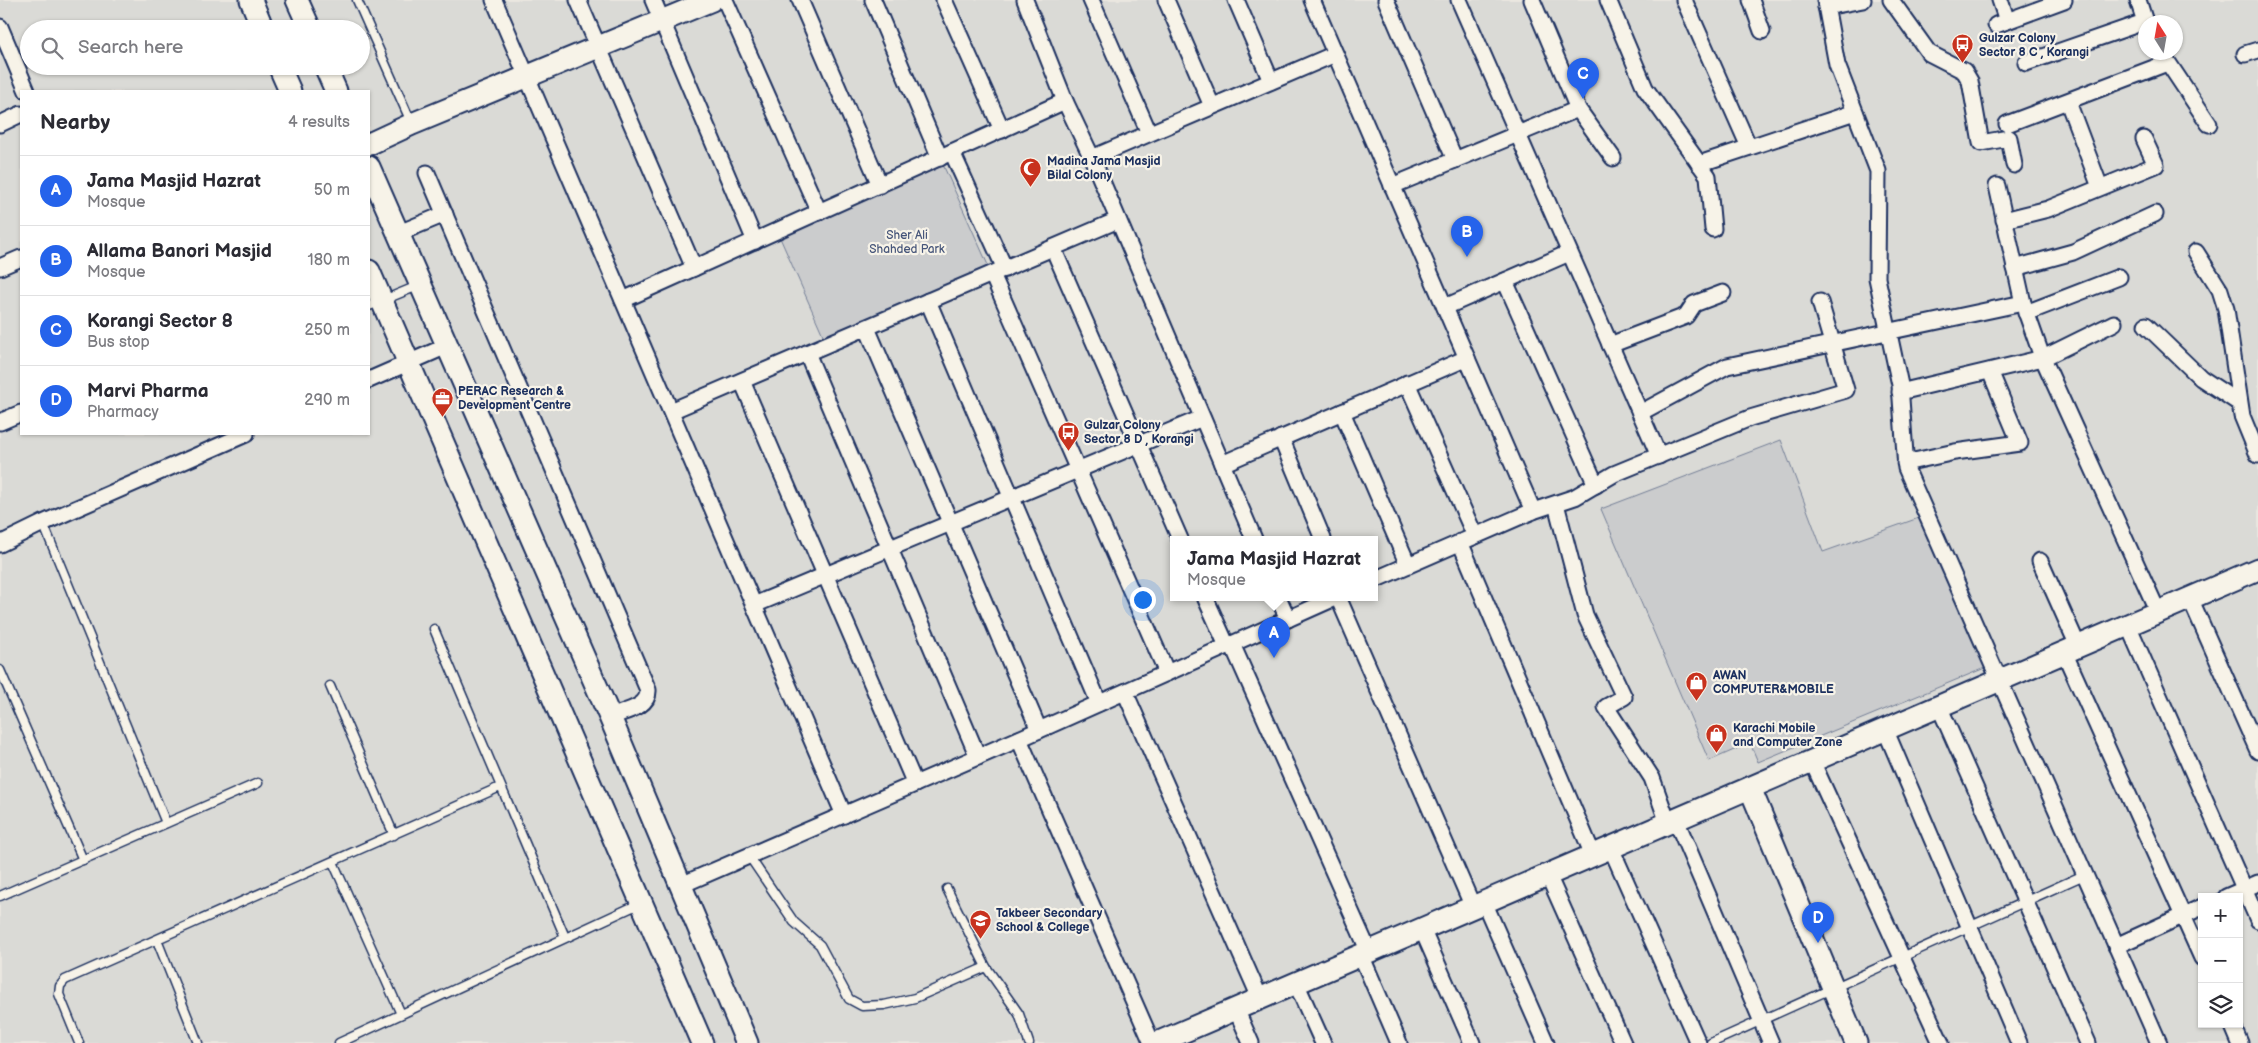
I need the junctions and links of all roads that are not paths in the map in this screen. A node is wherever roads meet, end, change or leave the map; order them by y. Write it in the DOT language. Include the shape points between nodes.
graph roads {
  1 [pos="251,0"];
  2 [pos="297,0"];
  3 [pos="357,0"];
  4 [pos="494,0"];
  5 [pos="578,0"];
  6 [pos="653,0"];
  7 [pos="712,0"];
  8 [pos="725,0"];
  9 [pos="800,0"];
  10 [pos="873,0"];
  11 [pos="944,0"];
  12 [pos="1025,0"];
  13 [pos="1091,0"];
  14 [pos="1166,0"];
  15 [pos="1236,0"];
  16 [pos="1312,0"];
  17 [pos="1386,0"];
  18 [pos="1459,0"];
  19 [pos="1532,0"];
  20 [pos="1608,0"];
  21 [pos="1684,0"];
  22 [pos="1750,0"];
  23 [pos="1863,0"];
  24 [pos="1891,0"];
  25 [pos="2000,0"];
  26 [pos="2064,0"];
  27 [pos="2138,0"];
  28 [pos="1825,4"];
  29 [pos="2142,15"];
  30 [pos="259,20"];
  31 [pos="306,20"];
  32 [pos="362,20"];
  33 [pos="662,20"];
  34 [pos="2138,26"];
  35 [pos="0,27"];
  36 [pos="1762,31"];
  37 [pos="598,46"];
  38 [pos="1335,54"];
  39 [pos="370,55"];
  40 [pos="2160,60"];
  41 [pos="2165,60"];
  42 [pos="2026,63"];
  43 [pos="20,74"];
  44 [pos="20,75"];
  45 [pos="284,75"];
  46 [pos="330,75"];
  47 [pos="527,76"];
  48 [pos="1271,81"];
  49 [pos="27,90"];
  50 [pos="290,90"];
  51 [pos="336,90"];
  52 [pos="1065,101"];
  53 [pos="2068,102"];
  54 [pos="1212,106"];
  55 [pos="1578,109"];
  56 [pos="1855,112"];
  57 [pos="20,114"];
  58 [pos="0,124"];
  59 [pos="2008,124"];
  60 [pos="2209,124"];
  61 [pos="1002,130"];
  62 [pos="1149,133"];
  63 [pos="389,135"];
  64 [pos="1517,135"];
  65 [pos="2144,139"];
  66 [pos="1749,148"];
  67 [pos="946,155"];
  68 [pos="1092,158"];
  69 [pos="1613,158"];
  70 [pos="1455,160"];
  71 [pos="1699,164"];
  72 [pos="2014,165"];
  73 [pos="370,168"];
  74 [pos="427,173"];
  75 [pos="880,185"];
  76 [pos="1392,186"];
  77 [pos="1997,186"];
  78 [pos="2100,187"];
  79 [pos="819,212"];
  80 [pos="2155,214"];
  81 [pos="1118,220"];
  82 [pos="2004,220"];
  83 [pos="423,223"];
  84 [pos="1713,229"];
  85 [pos="755,241"];
  86 [pos="1053,248"];
  87 [pos="2196,252"];
  88 [pos="1569,253"];
  89 [pos="20,258"];
  90 [pos="0,267"];
  91 [pos="694,268"];
  92 [pos="2015,268"];
  93 [pos="998,271"];
  94 [pos="370,276"];
  95 [pos="2120,278"];
  96 [pos="1505,280"];
  97 [pos="422,284"];
  98 [pos="1723,293"];
  99 [pos="623,300"];
  100 [pos="928,301"];
  101 [pos="1820,302"];
  102 [pos="375,304"];
  103 [pos="1444,307"];
  104 [pos="2024,308"];
  105 [pos="2114,323"];
  106 [pos="2146,325"];
  107 [pos="867,328"];
  108 [pos="1889,332"];
  109 [pos="1831,344"];
  110 [pos="449,345"];
  111 [pos="1610,345"];
  112 [pos="807,353"];
  113 [pos="1467,358"];
  114 [pos="2043,358"];
  115 [pos="409,362"];
  116 [pos="1990,371"];
  117 [pos="370,380"];
  118 [pos="742,381"];
  119 [pos="1407,383"];
  120 [pos="1900,392"];
  121 [pos="2239,403"];
  122 [pos="671,411"];
  123 [pos="1342,412"];
  124 [pos="20,413"];
  125 [pos="1640,413"];
  126 [pos="1202,418"];
  127 [pos="0,422"];
  128 [pos="244,435"];
  129 [pos="1281,438"];
  130 [pos="1138,444"];
  131 [pos="2258,455"];
  132 [pos="1659,456"];
  133 [pos="1905,463"];
  134 [pos="1222,464"];
  135 [pos="1078,470"];
  136 [pos="1596,485"];
  137 [pos="1011,498"];
  138 [pos="1556,504"];
  139 [pos="1533,511"];
  140 [pos="43,523"];
  141 [pos="950,523"];
  142 [pos="1179,536"];
  143 [pos="1253,536"];
  144 [pos="1322,536"];
  145 [pos="1476,536"];
  146 [pos="1460,542"];
  147 [pos="0,544"];
  148 [pos="890,549"];
  149 [pos="2040,561"];
  150 [pos="1408,565"];
  151 [pos="2257,573"];
  152 [pos="825,576"];
  153 [pos="1378,578"];
  154 [pos="2190,598"];
  155 [pos="1207,601"];
  156 [pos="1280,601"];
  157 [pos="1328,601"];
  158 [pos="1339,601"];
  159 [pos="754,605"];
  160 [pos="2158,612"];
  161 [pos="1288,619"];
  162 [pos="2128,625"];
  163 [pos="434,629"];
  164 [pos="1229,645"];
  165 [pos="2071,649"];
  166 [pos="0,670"];
  167 [pos="1167,673"];
  168 [pos="1999,680"];
  169 [pos="330,686"];
  170 [pos="1125,692"];
  171 [pos="1099,704"];
  172 [pos="1939,706"];
  173 [pos="616,715"];
  174 [pos="1885,729"];
  175 [pos="1039,730"];
  176 [pos="1019,739"];
  177 [pos="2258,751"];
  178 [pos="978,757"];
  179 [pos="1812,760"];
  180 [pos="258,783"];
  181 [pos="914,784"];
  182 [pos="500,787"];
  183 [pos="1750,788"];
  184 [pos="844,814"];
  185 [pos="1672,821"];
  186 [pos="166,823"];
  187 [pos="394,835"];
  188 [pos="1602,851"];
  189 [pos="749,856"];
  190 [pos="82,860"];
  191 [pos="333,862"];
  192 [pos="1548,875"];
  193 [pos="2084,875"];
  194 [pos="679,886"];
  195 [pos="2251,886"];
  196 [pos="947,889"];
  197 [pos="2235,893"];
  198 [pos="0,896"];
  199 [pos="2026,902"];
  200 [pos="641,903"];
  201 [pos="1479,904"];
  202 [pos="2198,910"];
  203 [pos="2183,916"];
  204 [pos="2258,920"];
  205 [pos="1969,927"];
  206 [pos="1422,929"];
  207 [pos="565,938"];
  208 [pos="157,940"];
  209 [pos="2116,946"];
  210 [pos="2198,949"];
  211 [pos="1365,953"];
  212 [pos="1902,957"];
  213 [pos="986,967"];
  214 [pos="1296,983"];
  215 [pos="1832,989"];
  216 [pos="1260,998"];
  217 [pos="1236,1009"];
  218 [pos="400,1014"];
  219 [pos="1761,1021"];
  220 [pos="2234,1028"];
  221 [pos="1169,1041"];
  222 [pos="79,1043"];
  223 [pos="198,1043"];
  224 [pos="338,1043"];
  225 [pos="702,1043"];
  226 [pos="746,1043"];
  227 [pos="1029,1043"];
  228 [pos="1152,1043"];
  229 [pos="1251,1043"];
  230 [pos="1323,1043"];
  231 [pos="1399,1043"];
  232 [pos="1472,1043"];
  233 [pos="1546,1043"];
  234 [pos="1623,1043"];
  235 [pos="1698,1043"];
  236 [pos="1711,1043"];
  237 [pos="1771,1043"];
  238 [pos="1856,1043"];
  239 [pos="1941,1043"];
  240 [pos="2018,1043"];
  241 [pos="2088,1043"];
  242 [pos="2159,1043"];
  243 [pos="2240,1043"];
  1 -- 30 [label="street"];
  2 -- 31 [label="street"];
  3 -- 32 [label="lane"];
  4 -- 47 [label="street"];
  5 -- 37 [label="street"];
  6 -- 33 [label="street"];
  7 -- 33 [label="street"];
  8 -- 79 [label="street"];
  9 -- 75 [label="street"];
  10 -- 67 [label="street"];
  11 -- 61 [label="street"];
  12 -- 52 [label="street"];
  13 -- 62 [label="street"];
  14 -- 54 [label="street"];
  15 -- 48 [label="street"];
  16 -- 38 [label="street"];
  17 -- 70 [label="street"];
  18 -- 64 [label="street"];
  19 -- 55 [label="street"];
  20 -- 71 [label="street" via="1645,88"];
  21 -- 66 [label="street"];
  22 -- 36 [label="street"];
  23 -- 28 [label="street"];
  24 -- 72 [label="street" via="1929,52 1964,71 1970,81 1981,143 2009,138"];
  25 -- 26 [label="street" via="2002,23"];
  27 -- 29 [label="street"];
  28 -- 56 [label="street" via="1838,65"];
  33 -- 37 [label="street"];
  33 -- 85 [label="street"];
  34 -- 42 [label="street"];
  35 -- 43 [label="street"];
  37 -- 47 [label="street"];
  37 -- 91 [label="street"];
  38 -- 48 [label="street"];
  38 -- 76 [label="street"];
  39 -- 63 [label="lane"];
  40 -- 53 [label="street"];
  41 -- 60 [label="street"];
  44 -- 49 [label="street"];
  45 -- 50 [label="street"];
  46 -- 51 [label="street"];
  47 -- 63 [label="street"];
  47 -- 99 [label="street"];
  48 -- 54 [label="street"];
  52 -- 61 [label="street"];
  52 -- 68 [label="street"];
  53 -- 59 [label="street"];
  53 -- 78 [label="street"];
  54 -- 62 [label="street"];
  55 -- 64 [label="street"];
  55 -- 69 [label="street"];
  56 -- 66 [label="street"];
  56 -- 108 [label="street" via="1878,171 1877,278"];
  57 -- 58 [label="street"];
  61 -- 67 [label="street"];
  62 -- 68 [label="street"];
  64 -- 70 [label="street"];
  64 -- 88 [label="street"];
  65 -- 78 [label="street" via="2156,165"];
  66 -- 71 [label="street"];
  67 -- 75 [label="street"];
  67 -- 93 [label="street"];
  68 -- 81 [label="street"];
  70 -- 76 [label="street"];
  71 -- 84 [label="street" via="1708,176"];
  73 -- 83 [label="street"];
  74 -- 83 [label="street"];
  75 -- 79 [label="street"];
  76 -- 103 [label="street"];
  77 -- 82 [label="street"];
  78 -- 82 [label="street" via="2048,209"];
  79 -- 85 [label="street"];
  80 -- 92 [label="street" via="2074,252"];
  81 -- 86 [label="street"];
  81 -- 126 [label="street"];
  82 -- 92 [label="street"];
  83 -- 97 [label="street"];
  83 -- 173 [label="street" via="648,690 649,697 644,703"];
  85 -- 91 [label="street"];
  86 -- 93 [label="street"];
  86 -- 130 [label="street"];
  87 -- 121 [label="street" via="2220,290 2226,310"];
  88 -- 96 [label="street"];
  88 -- 111 [label="street"];
  89 -- 90 [label="street"];
  91 -- 99 [label="street"];
  92 -- 104 [label="street"];
  93 -- 100 [label="street"];
  93 -- 135 [label="street"];
  94 -- 102 [label="street"];
  95 -- 104 [label="street"];
  96 -- 103 [label="street"];
  96 -- 136 [label="street"];
  97 -- 102 [label="lane"];
  97 -- 110 [label="street"];
  98 -- 111 [label="street" via="1694,304 1686,316"];
  99 -- 122 [label="street"];
  100 -- 107 [label="street"];
  100 -- 137 [label="street"];
  101 -- 109 [label="street"];
  102 -- 115 [label="street"];
  103 -- 113 [label="street"];
  104 -- 108 [label="street"];
  104 -- 114 [label="street"];
  105 -- 114 [label="street"];
  106 -- 121 [label="street" via="2202,378"];
  107 -- 112 [label="street"];
  107 -- 141 [label="street"];
  108 -- 109 [label="street"];
  108 -- 120 [label="street"];
  109 -- 125 [label="street" via="1727,366"];
  109 -- 132 [label="street" via="1846,390 1750,418"];
  110 -- 115 [label="street"];
  110 -- 173 [label="street" via="478,420"];
  111 -- 125 [label="street"];
  112 -- 118 [label="street"];
  112 -- 148 [label="street"];
  113 -- 119 [label="street"];
  113 -- 139 [label="street"];
  114 -- 116 [label="street"];
  114 -- 160 [label="street"];
  115 -- 117 [label="street"];
  115 -- 200 [label="street"];
  116 -- 120 [label="street"];
  116 -- 133 [label="street" via="2020,443"];
  118 -- 122 [label="street"];
  118 -- 152 [label="street"];
  119 -- 123 [label="street"];
  119 -- 145 [label="street"];
  120 -- 133 [label="street"];
  121 -- 131 [label="street"];
  122 -- 159 [label="street"];
  123 -- 129 [label="street"];
  123 -- 150 [label="street"];
  124 -- 127 [label="street"];
  125 -- 132 [label="street"];
  126 -- 130 [label="street"];
  126 -- 134 [label="street"];
  128 -- 140 [label="street"];
  129 -- 134 [label="street"];
  129 -- 144 [label="street"];
  130 -- 135 [label="street"];
  130 -- 142 [label="street"];
  132 -- 136 [label="street"];
  133 -- 168 [label="street"];
  134 -- 143 [label="street"];
  135 -- 137 [label="street"];
  135 -- 167 [label="street"];
  136 -- 138 [label="street"];
  137 -- 141 [label="street"];
  137 -- 171 [label="street"];
  138 -- 139 [label="street"];
  138 -- 185 [label="street" via="1585,614 1624,697 1606,707 1652,778"];
  139 -- 145 [label="street"];
  140 -- 147 [label="street"];
  140 -- 186 [label="lane"];
  141 -- 148 [label="street"];
  141 -- 175 [label="street"];
  145 -- 146 [label="street"];
  146 -- 150 [label="street"];
  146 -- 188 [label="street"];
  148 -- 152 [label="street"];
  148 -- 178 [label="street"];
  149 -- 165 [label="street"];
  150 -- 153 [label="street"];
  151 -- 154 [label="street"];
  152 -- 159 [label="street"];
  152 -- 181 [label="street"];
  154 -- 160 [label="street"];
  154 -- 177 [label="street"];
  155 -- 164 [label="street"];
  156 -- 161 [label="street"];
  157 -- 161 [label="street"];
  158 -- 201 [label="street"];
  159 -- 184 [label="street"];
  160 -- 162 [label="street"];
  161 -- 164 [label="street"];
  162 -- 165 [label="street"];
  162 -- 195 [label="street"];
  163 -- 182 [label="lane"];
  164 -- 167 [label="street"];
  164 -- 211 [label="street"];
  165 -- 168 [label="street"];
  165 -- 203 [label="street"];
  166 -- 190 [label="lane"];
  167 -- 170 [label="street"];
  168 -- 172 [label="street"];
  168 -- 193 [label="street"];
  169 -- 187 [label="lane"];
  170 -- 171 [label="street"];
  170 -- 216 [label="street"];
  171 -- 175 [label="street"];
  172 -- 174 [label="street"];
  172 -- 199 [label="street"];
  173 -- 194 [label="street"];
  174 -- 179 [label="street"];
  174 -- 205 [label="street"];
  175 -- 176 [label="street"];
  176 -- 178 [label="street"];
  176 -- 228 [label="street"];
  178 -- 181 [label="street"];
  179 -- 183 [label="street"];
  179 -- 212 [label="street"];
  180 -- 186 [label="lane"];
  181 -- 184 [label="street"];
  182 -- 187 [label="lane"];
  182 -- 207 [label="lane"];
  183 -- 185 [label="street"];
  183 -- 215 [label="street"];
  184 -- 189 [label="street"];
  185 -- 188 [label="street"];
  185 -- 219 [label="street"];
  186 -- 190 [label="lane"];
  187 -- 191 [label="lane"];
  188 -- 192 [label="street"];
  188 -- 235 [label="street"];
  189 -- 194 [label="street"];
  189 -- 213 [label="lane" via="794,922 820,945 849,999 862,1006 915,998"];
  190 -- 198 [label="lane"];
  191 -- 208 [label="lane"];
  191 -- 218 [label="lane"];
  192 -- 201 [label="street"];
  192 -- 234 [label="street"];
  193 -- 199 [label="lane"];
  193 -- 209 [label="street"];
  194 -- 226 [label="street"];
  195 -- 197 [label="street"];
  195 -- 204 [label="street"];
  196 -- 213 [label="lane"];
  199 -- 205 [label="lane"];
  199 -- 241 [label="street"];
  200 -- 207 [label="lane"];
  200 -- 225 [label="street"];
  201 -- 206 [label="street"];
  201 -- 233 [label="street"];
  202 -- 203 [label="street"];
  203 -- 209 [label="street"];
  203 -- 210 [label="street"];
  205 -- 212 [label="lane"];
  205 -- 240 [label="street"];
  206 -- 211 [label="street"];
  206 -- 232 [label="street"];
  207 -- 218 [label="lane"];
  208 -- 222 [label="lane" via="65,980 60,986 59,994"];
  208 -- 223 [label="lane"];
  209 -- 242 [label="street"];
  211 -- 214 [label="street"];
  211 -- 231 [label="street"];
  212 -- 215 [label="lane"];
  212 -- 239 [label="street"];
  213 -- 227 [label="lane" via="1019,1014"];
  214 -- 216 [label="street"];
  214 -- 230 [label="street"];
  215 -- 219 [label="lane"];
  215 -- 238 [label="street"];
  216 -- 217 [label="street"];
  217 -- 221 [label="street"];
  217 -- 229 [label="street"];
  218 -- 224 [label="lane"];
  219 -- 236 [label="lane"];
  219 -- 237 [label="street"];
  220 -- 243 [label="street"];
}
